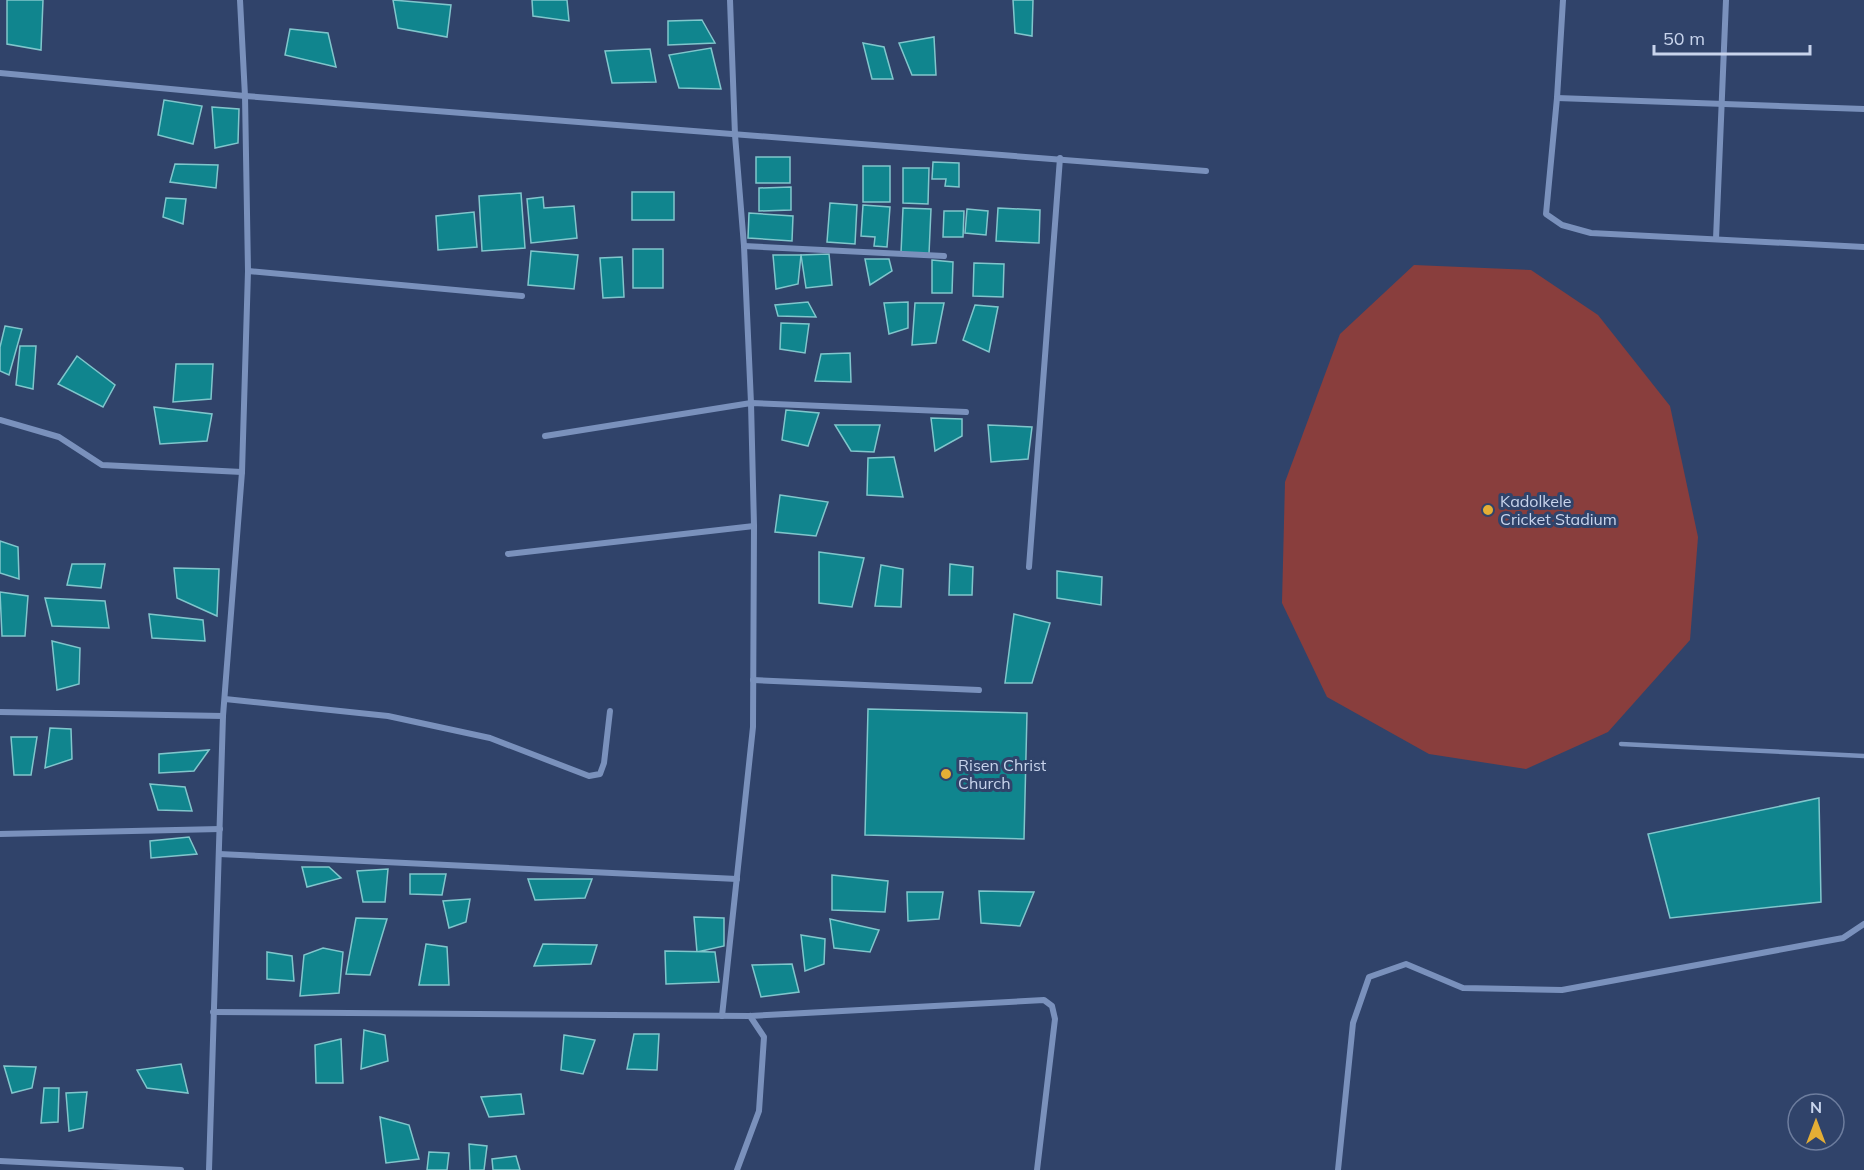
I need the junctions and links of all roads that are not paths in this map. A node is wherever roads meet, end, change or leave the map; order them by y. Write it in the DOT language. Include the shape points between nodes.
graph roads {
  1 [pos="240,0"];
  2 [pos="730,0"];
  3 [pos="1563,0"];
  4 [pos="1726,0"];
  5 [pos="0,73"];
  6 [pos="245,96"];
  7 [pos="1557,98"];
  8 [pos="1720,103"];
  9 [pos="1864,108"];
  10 [pos="735,135"];
  11 [pos="1059,158"];
  12 [pos="1206,171"];
  13 [pos="1716,239"];
  14 [pos="744,246"];
  15 [pos="1864,247"];
  16 [pos="944,256"];
  17 [pos="248,271"];
  18 [pos="522,296"];
  19 [pos="751,404"];
  20 [pos="966,412"];
  21 [pos="0,420"];
  22 [pos="545,436"];
  23 [pos="242,472"];
  24 [pos="754,526"];
  25 [pos="508,554"];
  26 [pos="1029,567"];
  27 [pos="753,680"];
  28 [pos="979,690"];
  29 [pos="225,699"];
  30 [pos="610,711"];
  31 [pos="0,712"];
  32 [pos="224,716"];
  33 [pos="1621,744"];
  34 [pos="1864,756"];
  35 [pos="220,829"];
  36 [pos="0,834"];
  37 [pos="219,854"];
  38 [pos="737,879"];
  39 [pos="1864,924"];
  40 [pos="213,1012"];
  41 [pos="722,1016"];
  42 [pos="750,1016"];
  43 [pos="0,1161"];
  44 [pos="181,1170"];
  45 [pos="209,1170"];
  46 [pos="737,1170"];
  47 [pos="1037,1170"];
  48 [pos="1338,1170"];
  1 -- 6 [label="street"];
  2 -- 10 [label="street"];
  3 -- 7 [label="street"];
  4 -- 8 [label="street"];
  5 -- 6 [label="street"];
  6 -- 10 [label="street"];
  6 -- 17 [label="street"];
  7 -- 8 [label="street"];
  7 -- 13 [label="street" via="1546,214 1562,225 1591,233"];
  8 -- 9 [label="street"];
  8 -- 13 [label="street"];
  10 -- 11 [label="street"];
  10 -- 14 [label="street"];
  11 -- 12 [label="street"];
  11 -- 26 [label="street"];
  13 -- 15 [label="street"];
  14 -- 16 [label="street"];
  14 -- 19 [label="street"];
  17 -- 18 [label="street"];
  17 -- 23 [label="street"];
  19 -- 20 [label="street"];
  19 -- 22 [label="street"];
  19 -- 24 [label="street"];
  21 -- 23 [label="street" via="59,437 102,465"];
  23 -- 29 [label="street"];
  24 -- 25 [label="street"];
  24 -- 27 [label="street"];
  27 -- 28 [label="street"];
  27 -- 38 [label="street" via="753,727"];
  29 -- 30 [label="street" via="388,716 490,738 589,776 600,774 604,763"];
  29 -- 32 [label="street"];
  31 -- 32 [label="street"];
  32 -- 35 [label="street"];
  33 -- 34 [label="lane"];
  35 -- 36 [label="street"];
  35 -- 37 [label="street"];
  37 -- 38 [label="street"];
  37 -- 40 [label="street"];
  38 -- 41 [label="street"];
  39 -- 48 [label="street" via="1843,938 1562,990 1463,988 1406,964 1369,977 1353,1023"];
  40 -- 41 [label="street"];
  40 -- 45 [label="street"];
  41 -- 42 [label="street"];
  42 -- 46 [label="street" via="764,1037 759,1111"];
  42 -- 47 [label="street" via="1044,1000 1052,1006 1055,1019"];
  43 -- 44 [label="street"];
}
